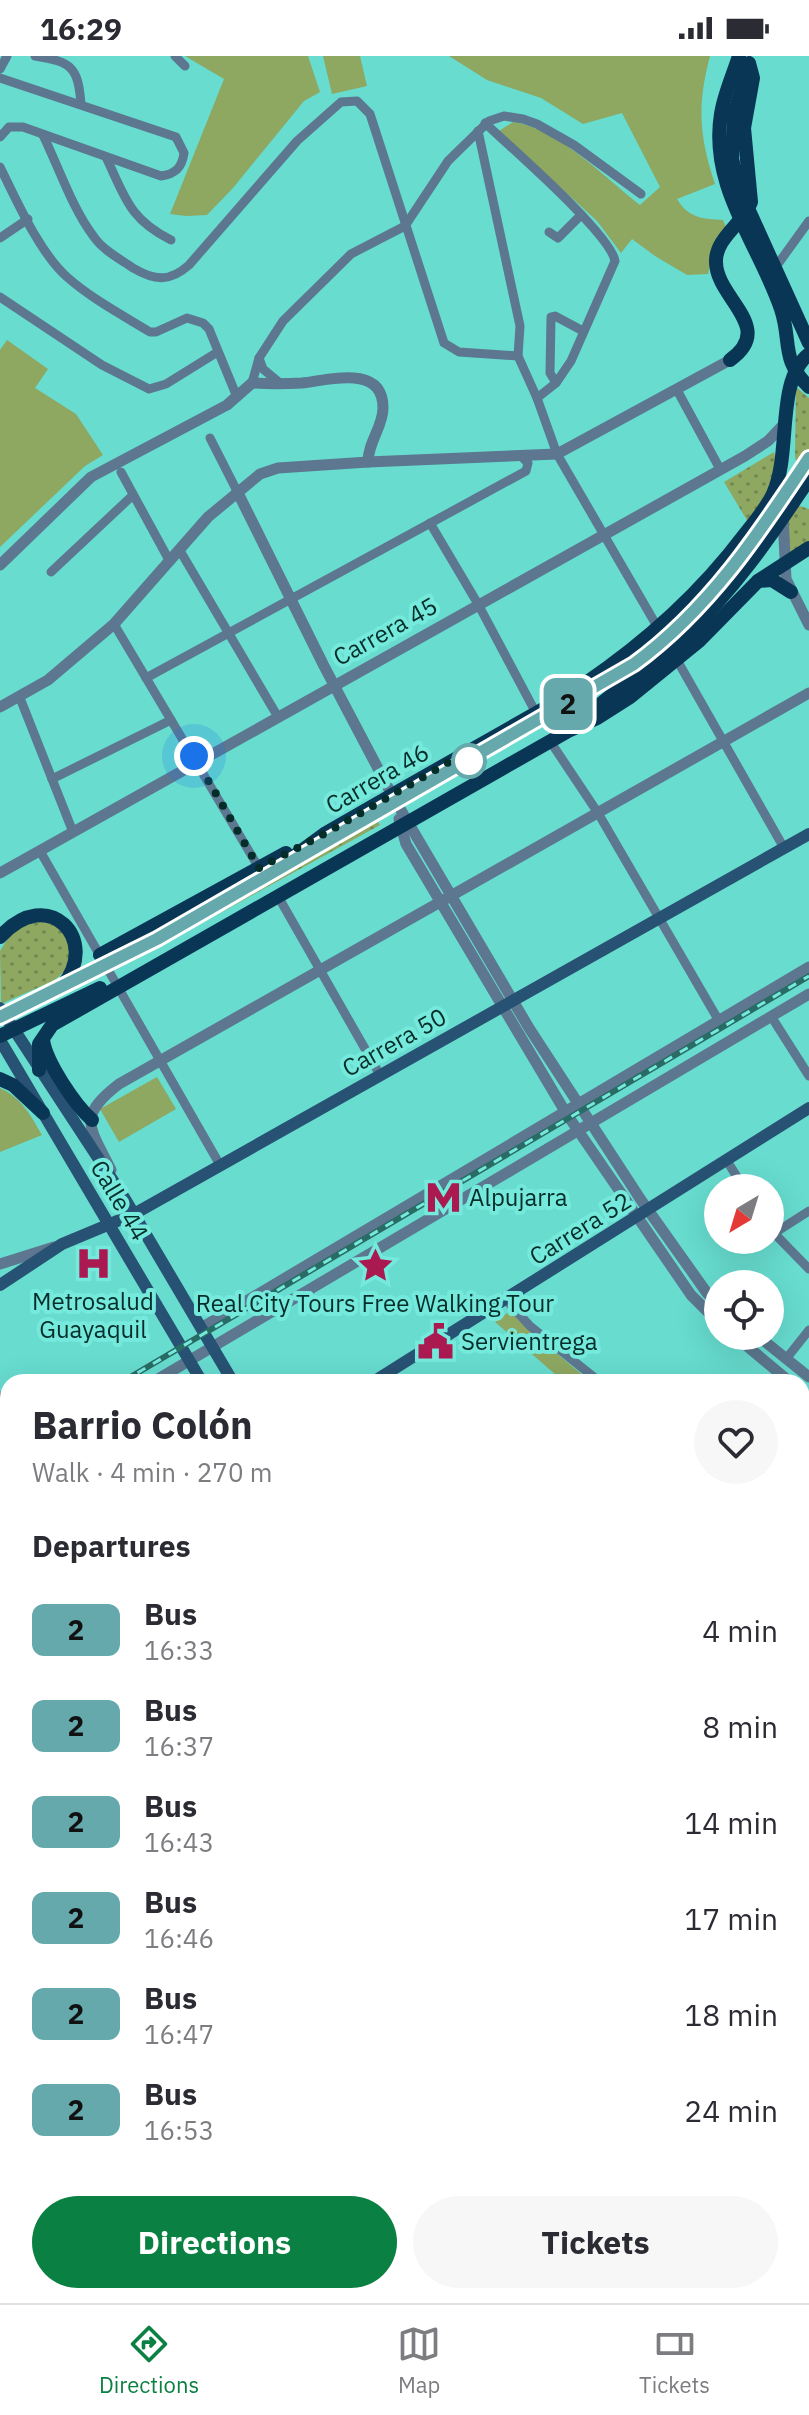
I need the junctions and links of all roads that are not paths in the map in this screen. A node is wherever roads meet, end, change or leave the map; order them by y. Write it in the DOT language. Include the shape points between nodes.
graph roads {
  1 [pos="7,56"];
  2 [pos="35,56"];
  3 [pos="175,56"];
  4 [pos="46,57"];
  5 [pos="747,58"];
  6 [pos="185,66"];
  7 [pos="0,69"];
  8 [pos="0,78"];
  9 [pos="81,104"];
  10 [pos="482,127"];
  11 [pos="43,135"];
  12 [pos="0,137"];
  13 [pos="106,157"];
  14 [pos="0,167"];
  15 [pos="641,194"];
  16 [pos="581,215"];
  17 [pos="28,219"];
  18 [pos="809,221"];
  19 [pos="405,226"];
  20 [pos="549,232"];
  21 [pos="0,238"];
  22 [pos="171,240"];
  23 [pos="775,268"];
  24 [pos="0,297"];
  25 [pos="583,331"];
  26 [pos="809,342"];
  27 [pos="216,353"];
  28 [pos="809,354"];
  29 [pos="518,356"];
  30 [pos="259,358"];
  31 [pos="730,360"];
  32 [pos="795,370"];
  33 [pos="252,383"];
  34 [pos="556,383"];
  35 [pos="281,384"];
  36 [pos="809,387"];
  37 [pos="677,390"];
  38 [pos="237,397"];
  39 [pos="537,398"];
  40 [pos="787,422"];
  41 [pos="210,438"];
  42 [pos="557,454"];
  43 [pos="521,456"];
  44 [pos="809,458"];
  45 [pos="784,460"];
  46 [pos="368,462"];
  47 [pos="720,469"];
  48 [pos="121,472"];
  49 [pos="809,479"];
  50 [pos="237,491"];
  51 [pos="809,491"];
  52 [pos="132,496"];
  53 [pos="430,523"];
  54 [pos="604,534"];
  55 [pos="809,548"];
  56 [pos="179,549"];
  57 [pos="730,554"];
  58 [pos="169,560"];
  59 [pos="784,562"];
  60 [pos="0,565"];
  61 [pos="51,572"];
  62 [pos="758,581"];
  63 [pos="791,592"];
  64 [pos="290,599"];
  65 [pos="478,604"];
  66 [pos="114,624"];
  67 [pos="809,625"];
  68 [pos="658,628"];
  69 [pos="228,633"];
  70 [pos="677,660"];
  71 [pos="647,662"];
  72 [pos="146,678"];
  73 [pos="334,685"];
  74 [pos="809,693"];
  75 [pos="568,695"];
  76 [pos="20,698"];
  77 [pos="0,707"];
  78 [pos="536,713"];
  79 [pos="278,717"];
  80 [pos="171,720"];
  81 [pos="570,730"];
  82 [pos="550,741"];
  83 [pos="723,742"];
  84 [pos="197,762"];
  85 [pos="52,779"];
  86 [pos="392,795"];
  87 [pos="598,813"];
  88 [pos="410,821"];
  89 [pos="73,832"];
  90 [pos="809,834"];
  91 [pos="417,835"];
  92 [pos="784,848"];
  93 [pos="40,851"];
  94 [pos="0,873"];
  95 [pos="265,886"];
  96 [pos="453,896"];
  97 [pos="440,902"];
  98 [pos="659,918"];
  99 [pos="0,937"];
  100 [pos="100,955"];
  101 [pos="809,967"];
  102 [pos="320,970"];
  103 [pos="119,988"];
  104 [pos="56,990"];
  105 [pos="809,994"];
  106 [pos="508,1004"];
  107 [pos="0,1008"];
  108 [pos="771,1016"];
  109 [pos="0,1017"];
  110 [pos="719,1021"];
  111 [pos="42,1036"];
  112 [pos="0,1038"];
  113 [pos="159,1061"];
  114 [pos="39,1070"];
  115 [pos="380,1075"];
  116 [pos="809,1076"];
  117 [pos="0,1079"];
  118 [pos="579,1105"];
  119 [pos="809,1108"];
  120 [pos="43,1113"];
  121 [pos="566,1113"];
  122 [pos="92,1120"];
  123 [pos="591,1123"];
  124 [pos="579,1129"];
  125 [pos="727,1161"];
  126 [pos="220,1165"];
  127 [pos="735,1174"];
  128 [pos="125,1199"];
  129 [pos="809,1211"];
  130 [pos="134,1214"];
  131 [pos="643,1214"];
  132 [pos="111,1225"];
  133 [pos="784,1225"];
  134 [pos="784,1243"];
  135 [pos="62,1244"];
  136 [pos="0,1264"];
  137 [pos="809,1269"];
  138 [pos="0,1285"];
  139 [pos="704,1289"];
  140 [pos="506,1300"];
  141 [pos="704,1308"];
  142 [pos="201,1328"];
  143 [pos="809,1330"];
  144 [pos="212,1347"];
  145 [pos="761,1350"];
  146 [pos="771,1350"];
  147 [pos="786,1359"];
  148 [pos="190,1361"];
  149 [pos="167,1374"];
  150 [pos="197,1374"];
  151 [pos="228,1374"];
  152 [pos="386,1374"];
  153 [pos="590,1374"];
  154 [pos="783,1374"];
  155 [pos="805,1374"];
  1 -- 7 [label="street"];
  2 -- 4 [label="street"];
  3 -- 6 [label="street"];
  4 -- 9 [label="street" via="72,67"];
  5 -- 23 [label="main road" via="734,115 732,159 741,193"];
  5 -- 31 [label="main road" via="753,78 744,128 749,207 718,249 715,263 748,329 746,344"];
  5 -- 32 [label="main road" via="721,113 722,170 781,308 787,353"];
  8 -- 9 [label="street"];
  9 -- 13 [label="street" via="176,137 184,153 183,162 161,176"];
  10 -- 15 [label="street" via="504,116 537,124"];
  10 -- 16 [label="street"];
  10 -- 19 [label="street" via="448,161"];
  10 -- 29 [label="street" via="520,326"];
  11 -- 12 [label="street" via="9,127"];
  11 -- 13 [label="street"];
  11 -- 19 [label="street" via="95,240 154,279 177,275 189,265 297,141 341,102 357,101 370,114"];
  13 -- 22 [label="street" via="131,209 146,227"];
  14 -- 17 [label="street"];
  16 -- 20 [label="street" via="558,238"];
  16 -- 25 [label="street" via="610,246 615,261"];
  17 -- 21 [label="street"];
  17 -- 27 [label="street" via="66,276 100,301 150,332 195,319 209,329"];
  18 -- 23 [label="street"];
  19 -- 29 [label="street" via="444,343 459,352"];
  19 -- 30 [label="street" via="359,249 329,273 283,321"];
  23 -- 26 [label="main road"];
  24 -- 27 [label="street" via="102,365 149,389"];
  25 -- 34 [label="street"];
  25 -- 34 [label="street" via="551,317 550,373"];
  27 -- 38 [label="street"];
  28 -- 32 [label="main road"];
  29 -- 39 [label="street"];
  30 -- 33 [label="street"];
  30 -- 35 [label="street" via="263,369"];
  31 -- 37 [label="street"];
  32 -- 36 [label="main road"];
  32 -- 40 [label="main road, Carrera 46"];
  33 -- 35 [label="street"];
  33 -- 38 [label="street"];
  34 -- 39 [label="street"];
  35 -- 46 [label="street" via="348,376 373,384 383,408"];
  37 -- 42 [label="street"];
  37 -- 47 [label="street"];
  38 -- 60 [label="street" via="91,477"];
  39 -- 42 [label="street"];
  40 -- 45 [label="main road, Carrera 46"];
  40 -- 47 [label="street, Carrera 45" via="768,441"];
  41 -- 50 [label="street"];
  42 -- 43 [label="street"];
  42 -- 54 [label="street"];
  43 -- 46 [label="street"];
  43 -- 53 [label="street" via="528,463 526,471"];
  44 -- 71 [label="main road, Carrera 46" via="731,572"];
  45 -- 51 [label="main road"];
  45 -- 57 [label="main road, Carrera 46" via="765,508"];
  45 -- 59 [label="street"];
  46 -- 50 [label="street" via="269,470"];
  47 -- 54 [label="street, Carrera 45"];
  48 -- 52 [label="street"];
  49 -- 71 [label="main road, Carrera 46" via="736,582 685,637"];
  50 -- 56 [label="street"];
  50 -- 64 [label="street"];
  52 -- 58 [label="street"];
  52 -- 61 [label="street"];
  53 -- 64 [label="street"];
  53 -- 65 [label="street"];
  54 -- 65 [label="street, Carrera 45"];
  54 -- 68 [label="street"];
  55 -- 59 [label="main road, Carrera 46"];
  56 -- 58 [label="street"];
  56 -- 69 [label="street"];
  57 -- 62 [label="main road" via="751,555 759,567"];
  57 -- 68 [label="main road, Carrera 46"];
  58 -- 66 [label="street"];
  59 -- 62 [label="main road, Carrera 46"];
  59 -- 63 [label="street"];
  62 -- 63 [label="main road" via="772,580"];
  62 -- 70 [label="main road, Carrera 46"];
  63 -- 67 [label="street"];
  64 -- 69 [label="street"];
  64 -- 73 [label="street"];
  65 -- 73 [label="street, Carrera 45"];
  65 -- 78 [label="street"];
  66 -- 72 [label="street"];
  66 -- 76 [label="street"];
  68 -- 75 [label="main road, Carrera 46"];
  69 -- 72 [label="street"];
  69 -- 79 [label="street"];
  70 -- 81 [label="main road, Carrera 46" via="606,712"];
  70 -- 83 [label="street"];
  71 -- 75 [label="main road, Carrera 46"];
  71 -- 81 [label="main road, Carrera 46"];
  72 -- 80 [label="street"];
  73 -- 79 [label="street, Carrera 45"];
  73 -- 86 [label="street"];
  74 -- 83 [label="street"];
  75 -- 78 [label="main road, Carrera 46"];
  76 -- 77 [label="street"];
  76 -- 85 [label="street"];
  78 -- 86 [label="main road, Carrera 46"];
  79 -- 84 [label="street, Carrera 45"];
  80 -- 84 [label="street"];
  80 -- 85 [label="street"];
  81 -- 82 [label="main road, Carrera 46"];
  82 -- 87 [label="street"];
  82 -- 88 [label="main road, Carrera 46"];
  83 -- 87 [label="street"];
  83 -- 92 [label="street"];
  84 -- 89 [label="street, Carrera 45"];
  84 -- 95 [label="street"];
  85 -- 89 [label="street"];
  86 -- 88 [label="street"];
  86 -- 95 [label="main road, Carrera 46" via="326,833"];
  87 -- 96 [label="street"];
  87 -- 98 [label="street"];
  88 -- 91 [label="main road"];
  88 -- 95 [label="main road, Carrera 46" via="343,858"];
  88 -- 97 [label="street" via="406,844"];
  89 -- 93 [label="street, Carrera 45"];
  90 -- 92 [label="main road, Carrera 50"];
  91 -- 96 [label="street"];
  92 -- 98 [label="main road, Carrera 50"];
  93 -- 94 [label="street, Carrera 45"];
  93 -- 100 [label="street"];
  95 -- 100 [label="main road"];
  95 -- 102 [label="street"];
  95 -- 103 [label="main road, Carrera 46"];
  95 -- 104 [label="main road, Carrera 46"];
  95 -- 112 [label="main road, Carrera 46" via="125,975"];
  96 -- 97 [label="street"];
  96 -- 106 [label="street"];
  97 -- 102 [label="street"];
  97 -- 106 [label="street"];
  98 -- 106 [label="main road, Carrera 50"];
  98 -- 110 [label="street"];
  99 -- 104 [label="main road" via="33,914 45,913 70,932 76,953 71,974"];
  100 -- 103 [label="street"];
  101 -- 110 [label="street"];
  102 -- 113 [label="street"];
  102 -- 115 [label="street"];
  103 -- 111 [label="main road, Carrera 46" via="52,1025"];
  103 -- 113 [label="street"];
  104 -- 109 [label="main road, Carrera 46"];
  105 -- 108 [label="street"];
  106 -- 115 [label="main road, Carrera 50"];
  106 -- 118 [label="street"];
  106 -- 121 [label="street"];
  107 -- 114 [label="main road, Calle 44"];
  108 -- 116 [label="street"];
  108 -- 123 [label="street"];
  110 -- 118 [label="street"];
  111 -- 114 [label="main road"];
  111 -- 122 [label="main road" via="47,1055"];
  112 -- 120 [label="main road, Calle 44"];
  113 -- 122 [label="street" via="98,1100"];
  113 -- 126 [label="street"];
  114 -- 128 [label="main road, Calle 44"];
  115 -- 126 [label="main road, Carrera 50"];
  117 -- 120 [label="main road"];
  118 -- 121 [label="street"];
  118 -- 123 [label="street"];
  119 -- 125 [label="main road, Carrera 52"];
  120 -- 132 [label="main road, Calle 44"];
  121 -- 124 [label="street"];
  121 -- 142 [label="street"];
  122 -- 128 [label="street, Calle 44" via="92,1132"];
  123 -- 124 [label="street"];
  123 -- 131 [label="street"];
  124 -- 131 [label="street"];
  124 -- 144 [label="street"];
  125 -- 127 [label="street"];
  125 -- 131 [label="main road, Carrera 52"];
  126 -- 130 [label="main road, Carrera 50"];
  128 -- 130 [label="main road, Calle 44"];
  129 -- 133 [label="street"];
  130 -- 132 [label="main road, Carrera 50"];
  130 -- 142 [label="main road, Calle 44"];
  131 -- 139 [label="street"];
  131 -- 140 [label="main road, Carrera 52"];
  131 -- 141 [label="street"];
  132 -- 135 [label="main road, Carrera 50"];
  132 -- 148 [label="main road, Calle 44"];
  134 -- 137 [label="street"];
  135 -- 136 [label="street"];
  135 -- 138 [label="main road, Carrera 50"];
  140 -- 152 [label="main road, Carrera 52"];
  140 -- 153 [label="street"];
  142 -- 144 [label="main road, Calle 44"];
  143 -- 147 [label="street"];
  144 -- 148 [label="street"];
  144 -- 151 [label="main road, Calle 44"];
  145 -- 154 [label="street"];
  146 -- 147 [label="street"];
  147 -- 155 [label="street"];
  148 -- 149 [label="street"];
  148 -- 150 [label="main road, Calle 44"];
}
